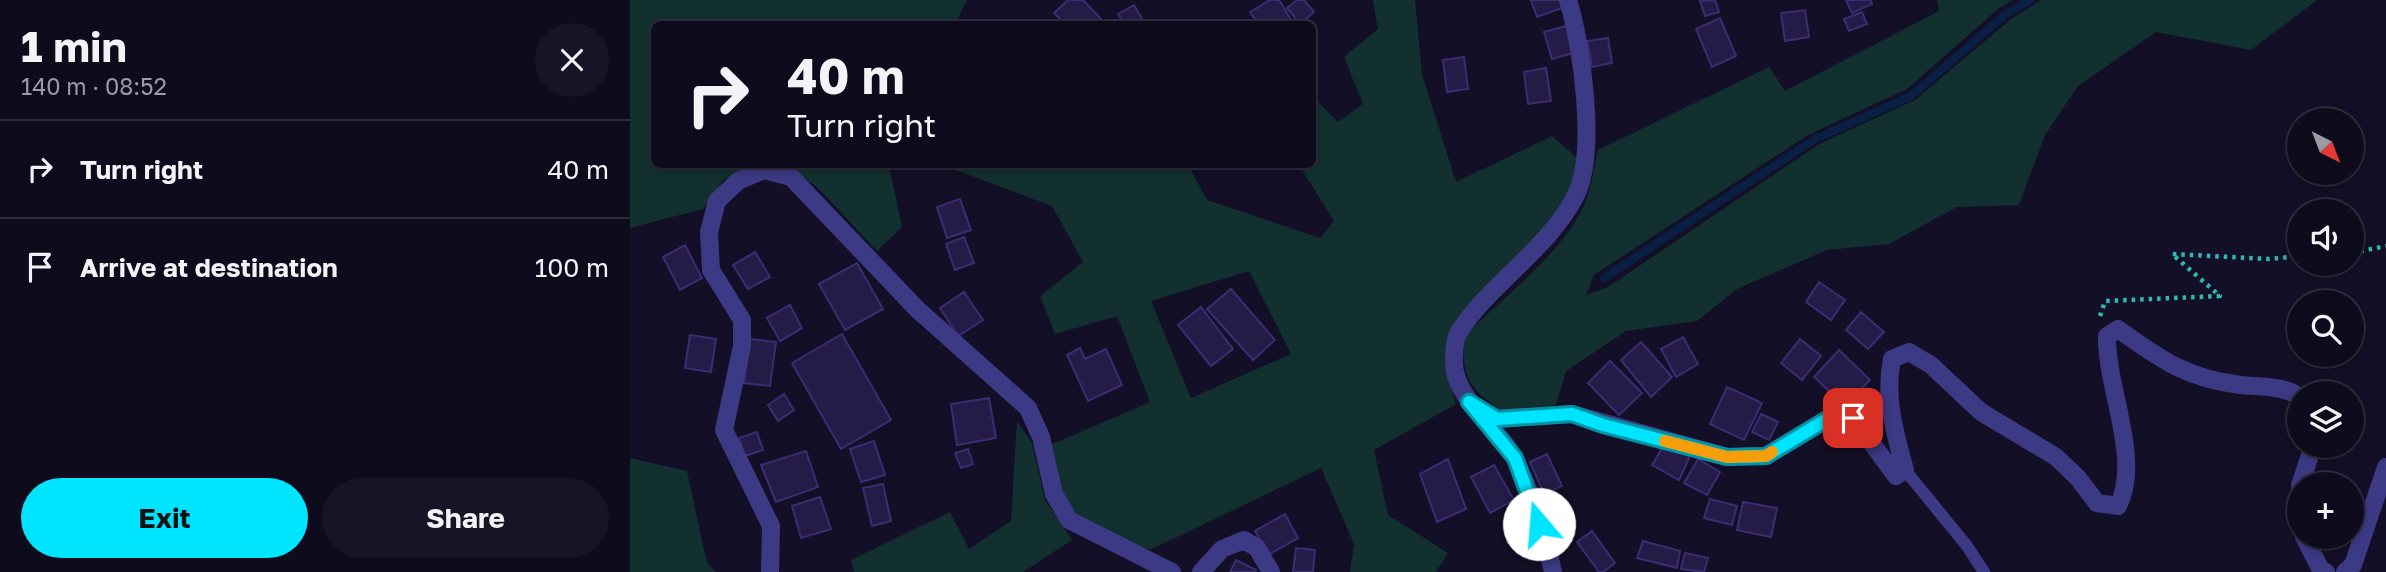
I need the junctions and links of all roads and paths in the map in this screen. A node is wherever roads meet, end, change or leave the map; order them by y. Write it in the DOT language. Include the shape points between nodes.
graph roads {
  1 [pos="1568,0"];
  2 [pos="2386,246"];
  3 [pos="2364,251"];
  4 [pos="2287,257"];
  5 [pos="2108,337"];
  6 [pos="2287,392"];
  7 [pos="1469,402"];
  8 [pos="2386,467"];
  9 [pos="1905,470"];
  10 [pos="2310,549"];
  11 [pos="769,572"];
  12 [pos="1172,572"];
  13 [pos="1201,572"];
  14 [pos="1271,572"];
  15 [pos="1553,572"];
  16 [pos="1984,572"];
  17 [pos="2326,572"];
  18 [pos="2345,572"];
  1 -- 7 [label="street" via="1585,105 1585,156 1577,192 1549,236 1457,334 1453,366"];
  2 -- 3 [label="path"];
  4 -- 5 [label="path" via="2172,254 2220,296 2105,301 2099,318"];
  5 -- 6 [label="street" via="2118,329 2183,372"];
  5 -- 9 [label="street" via="2107,362 2122,427 2124,459 2125,492 2118,506 2097,503 2056,457 1981,412 1931,365 1909,352 1892,359 1887,384"];
  7 -- 9 [label="street" via="1497,419 1572,414 1727,457 1766,456 1829,418 1853,418 1896,476"];
  7 -- 15 [label="street" via="1515,458"];
  8 -- 18 [label="street" via="2353,565"];
  9 -- 16 [label="lane"];
  10 -- 17 [label="street"];
  11 -- 12 [label="street" via="771,526 724,430 742,346 742,320 711,270 709,232 717,201 738,181 764,170 791,177 917,309 1028,408 1041,437 1054,494 1069,520"];
  13 -- 14 [label="street" via="1222,549 1244,540 1257,548"];
}
